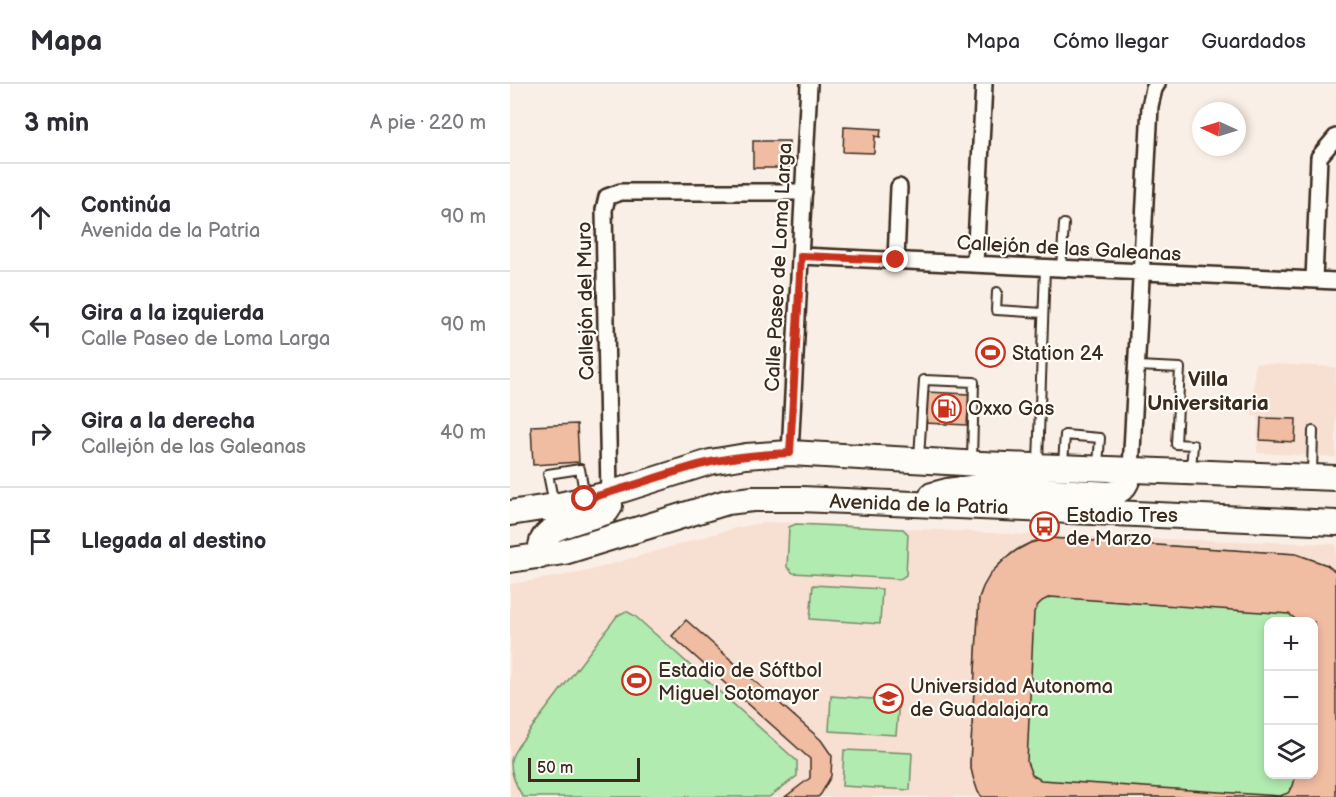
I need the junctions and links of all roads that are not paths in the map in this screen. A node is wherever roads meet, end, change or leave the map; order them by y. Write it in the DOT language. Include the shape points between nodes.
graph roads {
  1 [pos="809,84"];
  2 [pos="984,84"];
  3 [pos="1157,84"];
  4 [pos="1336,137"];
  5 [pos="899,187"];
  6 [pos="804,192"];
  7 [pos="1064,224"];
  8 [pos="801,256"];
  9 [pos="896,260"];
  10 [pos="975,264"];
  11 [pos="1045,268"];
  12 [pos="1061,268"];
  13 [pos="1142,272"];
  14 [pos="1314,280"];
  15 [pos="1336,281"];
  16 [pos="997,292"];
  17 [pos="1043,313"];
  18 [pos="1137,366"];
  19 [pos="1313,432"];
  20 [pos="790,453"];
  21 [pos="919,461"];
  22 [pos="972,464"];
  23 [pos="1037,467"];
  24 [pos="1063,467"];
  25 [pos="1097,469"];
  26 [pos="1131,470"];
  27 [pos="1190,473"];
  28 [pos="1312,477"];
  29 [pos="1336,478"];
  30 [pos="609,494"];
  31 [pos="585,499"];
  32 [pos="904,503"];
  33 [pos="555,506"];
  34 [pos="510,513"];
  35 [pos="1336,523"];
  36 [pos="541,555"];
  37 [pos="510,560"];
  1 -- 6 [label="street, Calle Paseo de Loma Larga"];
  2 -- 10 [label="street"];
  3 -- 13 [label="street" via="1150,106"];
  4 -- 14 [label="street" via="1319,157"];
  5 -- 9 [label="street"];
  6 -- 8 [label="street, Calle Paseo de Loma Larga"];
  6 -- 30 [label="street, Callejón del Muro" via="621,192 608,197 604,210"];
  7 -- 12 [label="lane"];
  8 -- 9 [label="street, Callejón de las Galeanas"];
  8 -- 20 [label="street, Calle Paseo de Loma Larga"];
  9 -- 10 [label="street, Callejón de las Galeanas"];
  10 -- 11 [label="street, Callejón de las Galeanas"];
  11 -- 12 [label="street, Callejón de las Galeanas"];
  11 -- 17 [label="lane"];
  12 -- 13 [label="street, Callejón de las Galeanas"];
  13 -- 14 [label="street, Callejón de las Galeanas"];
  13 -- 18 [label="street"];
  14 -- 15 [label="street, Callejón de las Galeanas"];
  16 -- 17 [label="lane" via="996,310"];
  17 -- 23 [label="lane"];
  18 -- 26 [label="street"];
  18 -- 27 [label="lane" via="1180,368 1176,444 1193,445"];
  19 -- 28 [label="lane"];
  20 -- 21 [label="main road"];
  20 -- 30 [label="main road" via="710,462"];
  21 -- 22 [label="main road"];
  21 -- 22 [label="lane" via="924,380 974,382"];
  22 -- 23 [label="main road"];
  23 -- 24 [label="main road"];
  24 -- 25 [label="main road"];
  24 -- 25 [label="lane" via="1065,435 1100,438"];
  25 -- 26 [label="main road"];
  26 -- 27 [label="main road"];
  26 -- 32 [label="main road" via="1125,486 1110,494 979,487"];
  27 -- 28 [label="main road"];
  28 -- 29 [label="main road"];
  30 -- 31 [label="main road"];
  30 -- 36 [label="main road" via="606,512 548,533"];
  31 -- 33 [label="main road"];
  31 -- 33 [label="lane" via="580,469 548,474"];
  32 -- 35 [label="main road, Avenida de la Patria"];
  32 -- 36 [label="main road, Avenida de la Patria" via="801,499 727,502 564,552"];
  33 -- 34 [label="main road"];
  36 -- 37 [label="main road, Avenida de la Patria"];
}
